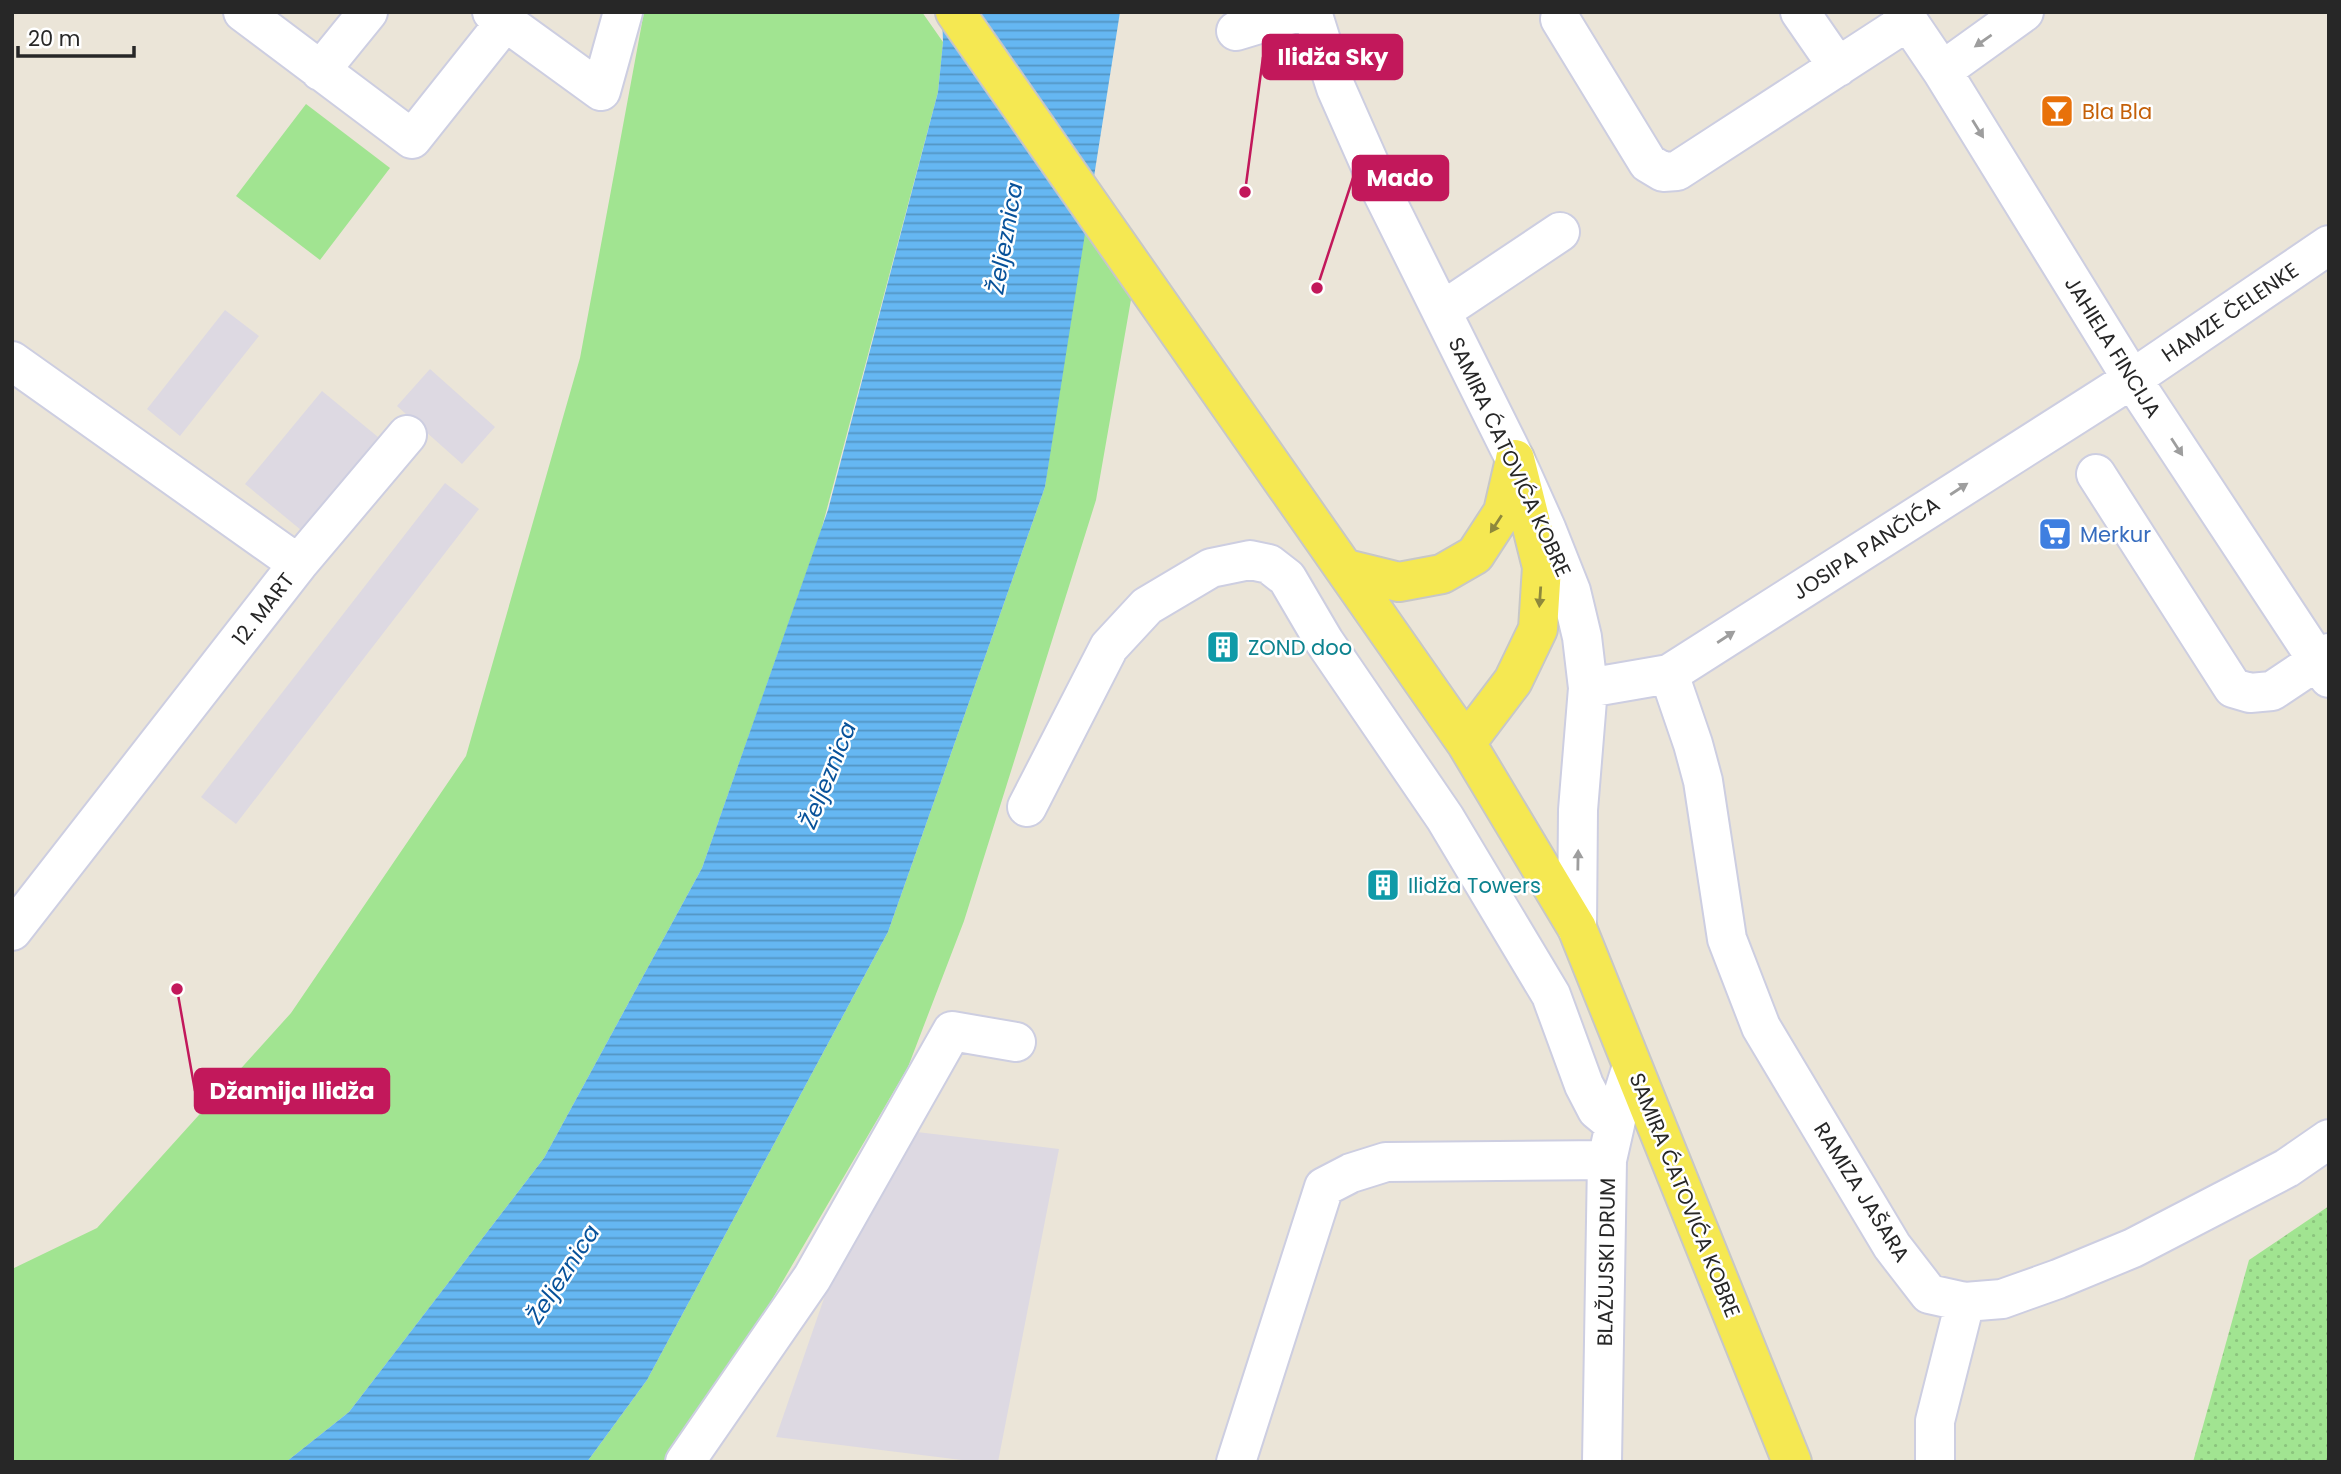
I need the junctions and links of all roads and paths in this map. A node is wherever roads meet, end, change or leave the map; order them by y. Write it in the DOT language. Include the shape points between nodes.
graph roads {
  1 [pos="243,12"];
  2 [pos="368,12"];
  3 [pos="623,12"];
  4 [pos="955,12"];
  5 [pos="1299,12"];
  6 [pos="1312,12"];
  7 [pos="1800,12"];
  8 [pos="2024,12"];
  9 [pos="498,17"];
  10 [pos="1905,17"];
  11 [pos="1560,19"];
  12 [pos="1236,31"];
  13 [pos="1838,67"];
  14 [pos="320,71"];
  15 [pos="1942,71"];
  16 [pos="1560,232"];
  17 [pos="2329,245"];
  18 [pos="1442,311"];
  19 [pos="12,361"];
  20 [pos="2132,379"];
  21 [pos="407,435"];
  22 [pos="1515,459"];
  23 [pos="2096,474"];
  24 [pos="298,564"];
  25 [pos="1346,569"];
  26 [pos="2325,664"];
  27 [pos="1669,674"];
  28 [pos="1588,688"];
  29 [pos="1466,743"];
  30 [pos="1027,807"];
  31 [pos="1577,928"];
  32 [pos="12,931"];
  33 [pos="1016,1042"];
  34 [pos="1632,1066"];
  35 [pos="2329,1139"];
  36 [pos="1611,1143"];
  37 [pos="1965,1302"];
  38 [pos="1786,1453"];
  39 [pos="685,1462"];
  40 [pos="1236,1462"];
  41 [pos="1602,1462"];
  42 [pos="1935,1462"];
  1 -- 14 [label="street"];
  2 -- 14 [label="street"];
  3 -- 9 [label="street" via="601,91"];
  4 -- 25 [label="main road, SAMIRA ĆATOVIĆA KOBRE"];
  5 -- 12 [label="street"];
  6 -- 18 [label="street, SAMIRA ĆATOVIĆA KOBRE" via="1336,88"];
  7 -- 13 [label="street"];
  8 -- 15 [label="street, one-way"];
  9 -- 14 [label="street" via="412,139"];
  10 -- 13 [label="street"];
  10 -- 15 [label="street, JAHIELA FINCIJA"];
  11 -- 13 [label="street" via="1648,163 1663,172 1678,171"];
  15 -- 20 [label="street, JAHIELA FINCIJA, one-way"];
  16 -- 18 [label="street"];
  17 -- 20 [label="street, HAMZE ČELENKE"];
  18 -- 22 [label="street, SAMIRA ĆATOVIĆA KOBRE"];
  19 -- 24 [label="street, 12. MART"];
  20 -- 26 [label="street, JAHIELA FINCIJA, one-way"];
  27 -- 20 [label="street, JOSIPA PANČIĆA, one-way"];
  21 -- 24 [label="street"];
  22 -- 25 [label="main road, one-way" via="1503,512 1475,555 1442,574 1399,582"];
  22 -- 28 [label="street, SAMIRA ĆATOVIĆA KOBRE" via="1571,591"];
  22 -- 29 [label="main road, one-way" via="1542,567 1538,629 1513,681"];
  23 -- 26 [label="street" via="2233,688 2250,693 2272,691"];
  24 -- 32 [label="street, 12. MART"];
  25 -- 29 [label="main road, SAMIRA ĆATOVIĆA KOBRE"];
  27 -- 28 [label="street, JOSIPA PANČIĆA"];
  27 -- 37 [label="street, RAMIZA JAŠARA" via="1703,781 1727,939 1761,1027 1892,1246 1930,1294"];
  31 -- 28 [label="street, SAMIRA ĆATOVIĆA KOBRE, one-way" via="1578,810"];
  29 -- 31 [label="main road, SAMIRA ĆATOVIĆA KOBRE"];
  30 -- 36 [label="street" via="1109,647 1147,607 1211,568 1250,560 1269,564 1287,578 1324,641 1445,818 1551,995"];
  31 -- 34 [label="main road, SAMIRA ĆATOVIĆA KOBRE"];
  33 -- 39 [label="street" via="952,1031 812,1278"];
  34 -- 36 [label="street, BLAŽUJSKI DRUM"];
  34 -- 38 [label="main road, SAMIRA ĆATOVIĆA KOBRE"];
  35 -- 37 [label="street, RAMIZA JAŠARA" via="2287,1168 2133,1248 2002,1299"];
  36 -- 40 [label="street" via="1386,1162 1324,1187"];
  36 -- 41 [label="street, BLAŽUJSKI DRUM"];
  37 -- 42 [label="street" via="1935,1421"];
}
